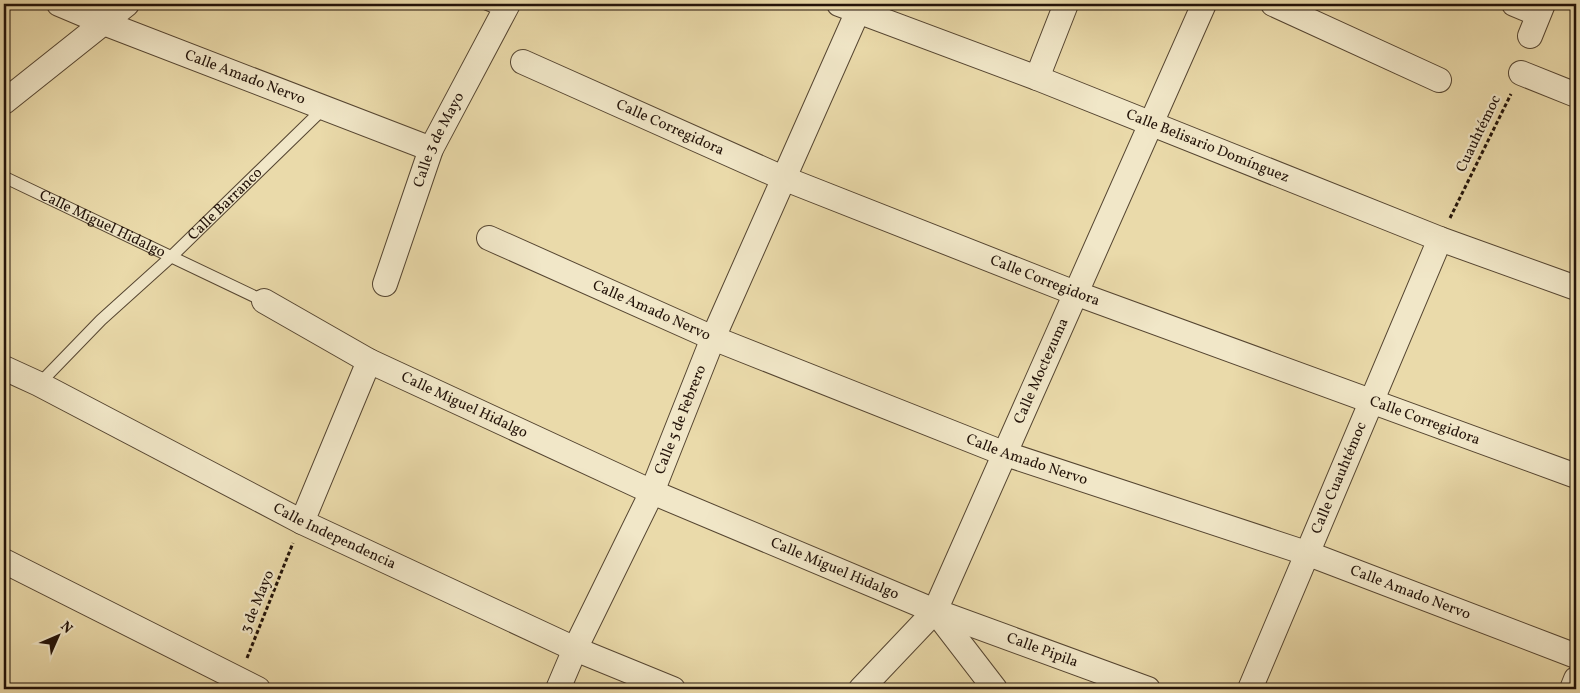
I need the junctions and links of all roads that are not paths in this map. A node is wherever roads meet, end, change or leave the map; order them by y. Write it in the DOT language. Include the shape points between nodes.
graph roads {
  1 [pos="59,4"];
  2 [pos="127,4"];
  3 [pos="1066,4"];
  4 [pos="1204,4"];
  5 [pos="1273,4"];
  6 [pos="1514,4"];
  7 [pos="500,7"];
  8 [pos="848,7"];
  9 [pos="1541,9"];
  10 [pos="104,23"];
  11 [pos="1530,36"];
  12 [pos="523,62"];
  13 [pos="1521,73"];
  14 [pos="1037,78"];
  15 [pos="1440,80"];
  16 [pos="1576,95"];
  17 [pos="4,102"];
  18 [pos="325,107"];
  19 [pos="1150,124"];
  20 [pos="431,149"];
  21 [pos="4,177"];
  22 [pos="783,178"];
  23 [pos="489,238"];
  24 [pos="1440,239"];
  25 [pos="172,256"];
  26 [pos="385,284"];
  27 [pos="1576,288"];
  28 [pos="1075,293"];
  29 [pos="264,301"];
  30 [pos="713,338"];
  31 [pos="369,361"];
  32 [pos="4,368"];
  33 [pos="39,384"];
  34 [pos="1373,403"];
  35 [pos="1003,453"];
  36 [pos="1576,476"];
  37 [pos="652,492"];
  38 [pos="302,522"];
  39 [pos="1309,554"];
  40 [pos="4,561"];
  41 [pos="935,611"];
  42 [pos="575,649"];
  43 [pos="1576,656"];
  44 [pos="1576,680"];
  45 [pos="248,685"];
  46 [pos="558,689"];
  47 [pos="673,689"];
  48 [pos="861,689"];
  49 [pos="995,689"];
  50 [pos="1148,689"];
  51 [pos="1250,689"];
  52 [pos="1572,689"];
  1 -- 10 [label="street, Calle Amado Nervo"];
  2 -- 10 [label="street"];
  3 -- 14 [label="street"];
  4 -- 19 [label="street, Calle Moctezuma"];
  5 -- 15 [label="street"];
  6 -- 9 [label="street"];
  7 -- 20 [label="street, Calle 3 de Mayo"];
  8 -- 14 [label="street, Calle Belisario Domínguez"];
  8 -- 22 [label="street, Calle 5 de Febrero"];
  9 -- 11 [label="street"];
  10 -- 17 [label="street"];
  10 -- 18 [label="street, Calle Amado Nervo"];
  12 -- 22 [label="street, Calle Corregidora"];
  13 -- 16 [label="street"];
  14 -- 19 [label="street, Calle Belisario Domínguez"];
  18 -- 20 [label="street, Calle Amado Nervo"];
  18 -- 25 [label="lane, Calle Barranco"];
  19 -- 24 [label="street, Calle Belisario Domínguez"];
  19 -- 28 [label="street, Calle Moctezuma"];
  20 -- 26 [label="street, Calle 3 de Mayo"];
  21 -- 25 [label="lane, Calle Miguel Hidalgo"];
  22 -- 28 [label="street, Calle Corregidora"];
  22 -- 30 [label="street, Calle 5 de Febrero"];
  23 -- 30 [label="street, Calle Amado Nervo"];
  24 -- 27 [label="street, Calle Belisario Domínguez"];
  24 -- 34 [label="street, Calle Cuauhtémoc"];
  25 -- 29 [label="lane, Calle Miguel Hidalgo"];
  25 -- 33 [label="lane, Calle Barranco" via="101,320"];
  28 -- 34 [label="street, Calle Corregidora"];
  28 -- 35 [label="street, Calle Moctezuma"];
  29 -- 31 [label="street, Calle Miguel Hidalgo"];
  30 -- 35 [label="street, Calle Amado Nervo"];
  30 -- 37 [label="street, Calle 5 de Febrero"];
  31 -- 37 [label="street, Calle Miguel Hidalgo"];
  31 -- 38 [label="street"];
  32 -- 33 [label="street, Calle Independencia"];
  33 -- 38 [label="street, Calle Independencia"];
  34 -- 36 [label="street, Calle Corregidora"];
  34 -- 39 [label="street, Calle Cuauhtémoc"];
  35 -- 39 [label="street, Calle Amado Nervo"];
  35 -- 41 [label="street, Calle Moctezuma"];
  37 -- 41 [label="street, Calle Miguel Hidalgo"];
  37 -- 42 [label="street, Calle 5 de Febrero"];
  38 -- 42 [label="street, Calle Independencia"];
  39 -- 43 [label="street, Calle Amado Nervo"];
  39 -- 51 [label="street, Calle Cuauhtémoc"];
  40 -- 45 [label="street"];
  41 -- 48 [label="street, Calle Moctezuma"];
  41 -- 49 [label="street"];
  41 -- 50 [label="street, Calle Pipila"];
  42 -- 46 [label="street, Calle 5 de Febrero"];
  42 -- 47 [label="street, Calle Independencia"];
  44 -- 52 [label="street"];
}
